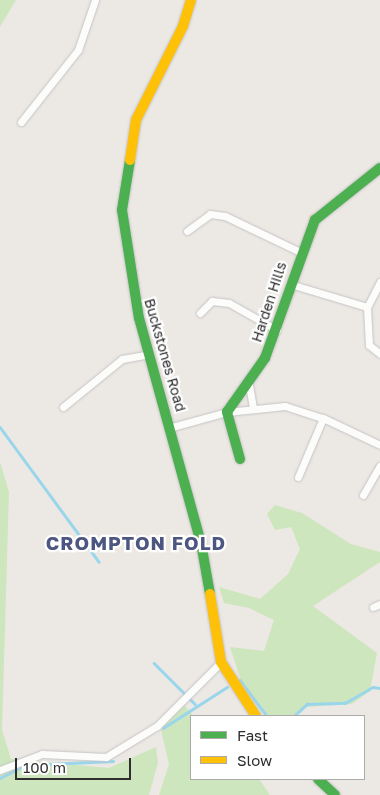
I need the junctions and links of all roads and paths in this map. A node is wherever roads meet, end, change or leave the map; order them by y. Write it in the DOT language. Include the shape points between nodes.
graph roads {
  1 [pos="95,0"];
  2 [pos="191,0"];
  3 [pos="21,122"];
  4 [pos="380,168"];
  5 [pos="187,230"];
  6 [pos="300,252"];
  7 [pos="380,282"];
  8 [pos="290,284"];
  9 [pos="367,307"];
  10 [pos="200,313"];
  11 [pos="277,330"];
  12 [pos="150,354"];
  13 [pos="380,354"];
  14 [pos="249,385"];
  15 [pos="63,407"];
  16 [pos="253,408"];
  17 [pos="227,412"];
  18 [pos="323,418"];
  19 [pos="172,427"];
  20 [pos="380,445"];
  21 [pos="240,459"];
  22 [pos="380,465"];
  23 [pos="298,477"];
  24 [pos="363,495"];
  25 [pos="221,662"];
  26 [pos="255,715"];
  27 [pos="0,770"];
  28 [pos="319,780"];
  29 [pos="335,795"];
  1 -- 3 [label="street" via="78,50"];
  2 -- 12 [label="main road, Buckstones Road" via="183,26 136,120 122,210 128,267"];
  4 -- 6 [label="main road, Harden Hills" via="315,220"];
  5 -- 6 [label="street, Harden Hills" via="210,214 225,216"];
  6 -- 8 [label="main road, Harden Hills"];
  7 -- 9 [label="street"];
  8 -- 9 [label="street"];
  8 -- 11 [label="main road, Harden Hills"];
  9 -- 13 [label="street" via="369,345"];
  10 -- 11 [label="street" via="212,300 229,302"];
  11 -- 14 [label="main road, Harden Hills"];
  12 -- 15 [label="street" via="122,359"];
  12 -- 19 [label="main road, Buckstones Road"];
  14 -- 16 [label="street"];
  14 -- 17 [label="main road, Harden Hills"];
  16 -- 17 [label="street"];
  16 -- 18 [label="street" via="285,406"];
  17 -- 19 [label="street"];
  17 -- 21 [label="main road"];
  18 -- 20 [label="street"];
  18 -- 23 [label="street"];
  19 -- 25 [label="main road, Buckstones Road" via="203,552"];
  22 -- 24 [label="street"];
  25 -- 26 [label="main road, Buckstones Road"];
  25 -- 27 [label="street" via="157,726 106,757 42,754"];
  28 -- 29 [label="main road"];
}
